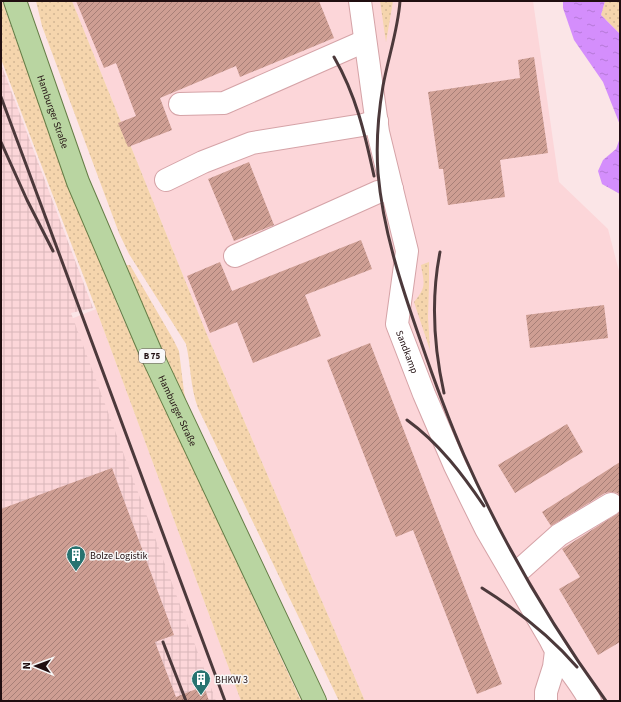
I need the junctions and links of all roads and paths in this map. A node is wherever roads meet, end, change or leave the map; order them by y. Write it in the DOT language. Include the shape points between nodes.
graph roads {
  1 [pos="15,1"];
  2 [pos="360,1"];
  3 [pos="366,41"];
  4 [pos="180,104"];
  5 [pos="377,121"];
  6 [pos="166,180"];
  7 [pos="392,189"];
  8 [pos="235,256"];
  9 [pos="611,504"];
  10 [pos="512,573"];
  11 [pos="556,651"];
  12 [pos="315,701"];
  13 [pos="546,701"];
  14 [pos="590,701"];
  1 -- 12 [label="main road, Hamburger Straße / B 75" via="78,182 151,353"];
  2 -- 3 [label="street, Sandkamp"];
  3 -- 4 [label="street" via="224,103"];
  3 -- 5 [label="street, Sandkamp"];
  5 -- 6 [label="street" via="363,126 252,143"];
  5 -- 7 [label="street, Sandkamp"];
  7 -- 8 [label="street" via="378,192"];
  7 -- 10 [label="street, Sandkamp" via="407,251 397,324 455,466 486,529"];
  9 -- 10 [label="street" via="559,535 522,568"];
  10 -- 11 [label="street, Sandkamp"];
  11 -- 13 [label="street"];
  11 -- 14 [label="street, Sandkamp" via="583,687"];
}
